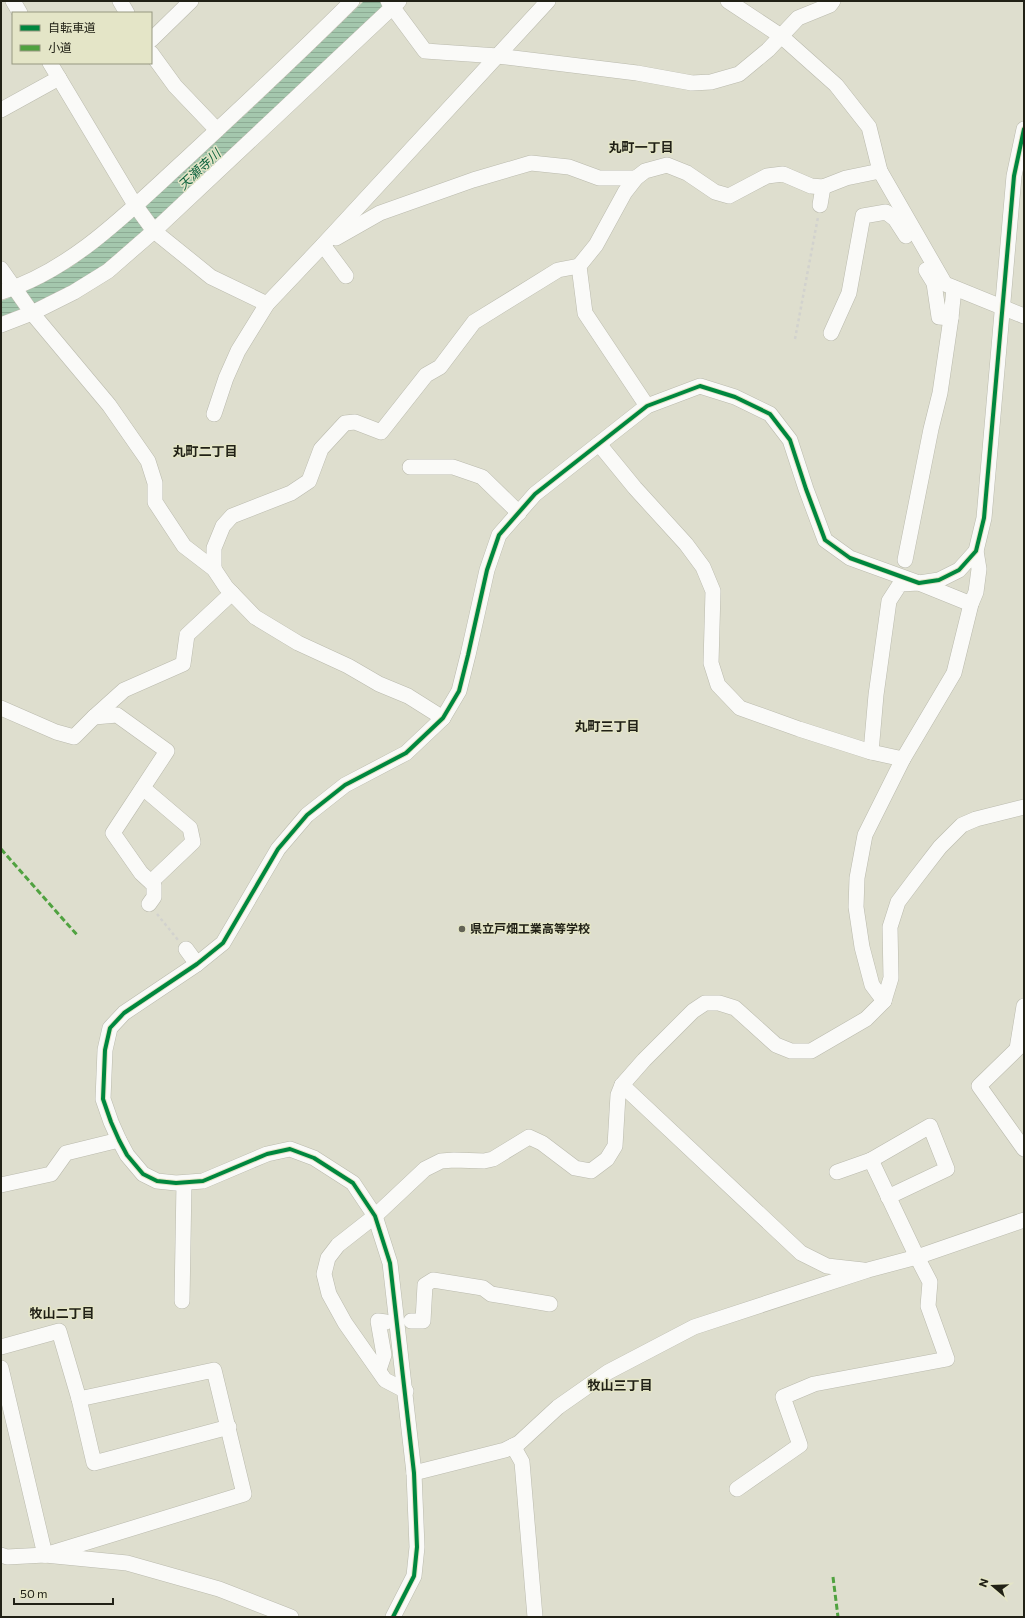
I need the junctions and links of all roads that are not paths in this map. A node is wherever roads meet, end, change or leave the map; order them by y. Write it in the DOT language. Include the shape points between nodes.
graph roads {
  1 [pos="13,1"];
  2 [pos="120,1"];
  3 [pos="191,1"];
  4 [pos="352,1"];
  5 [pos="548,1"];
  6 [pos="728,1"];
  7 [pos="833,1"];
  8 [pos="393,3"];
  9 [pos="19,12"];
  10 [pos="126,12"];
  11 [pos="781,36"];
  12 [pos="152,39"];
  13 [pos="152,54"];
  14 [pos="498,56"];
  15 [pos="51,64"];
  16 [pos="59,78"];
  17 [pos="1,110"];
  18 [pos="1024,129"];
  19 [pos="217,130"];
  20 [pos="880,171"];
  21 [pos="636,178"];
  22 [pos="823,187"];
  23 [pos="135,205"];
  24 [pos="820,205"];
  25 [pos="154,232"];
  26 [pos="323,245"];
  27 [pos="579,266"];
  28 [pos="1,269"];
  29 [pos="346,276"];
  30 [pos="954,288"];
  31 [pos="7,290"];
  32 [pos="267,304"];
  33 [pos="1004,309"];
  34 [pos="32,314"];
  35 [pos="1024,316"];
  36 [pos="951,318"];
  37 [pos="1,325"];
  38 [pos="831,333"];
  39 [pos="647,406"];
  40 [pos="214,414"];
  41 [pos="599,444"];
  42 [pos="410,467"];
  43 [pos="519,513"];
  44 [pos="976,551"];
  45 [pos="905,560"];
  46 [pos="214,569"];
  47 [pos="919,583"];
  48 [pos="232,593"];
  49 [pos="971,604"];
  50 [pos="1,708"];
  51 [pos="94,717"];
  52 [pos="443,718"];
  53 [pos="871,752"];
  54 [pos="903,759"];
  55 [pos="143,788"];
  56 [pos="1024,806"];
  57 [pos="151,882"];
  58 [pos="149,904"];
  59 [pos="186,949"];
  60 [pos="197,964"];
  61 [pos="884,1001"];
  62 [pos="1024,1006"];
  63 [pos="622,1085"];
  64 [pos="120,1140"];
  65 [pos="1024,1149"];
  66 [pos="871,1160"];
  67 [pos="837,1172"];
  68 [pos="184,1183"];
  69 [pos="1,1185"];
  70 [pos="888,1197"];
  71 [pos="376,1216"];
  72 [pos="1024,1220"];
  73 [pos="917,1257"];
  74 [pos="868,1270"];
  75 [pos="182,1301"];
  76 [pos="550,1304"];
  77 [pos="411,1321"];
  78 [pos="386,1322"];
  79 [pos="1,1347"];
  80 [pos="1,1370"];
  81 [pos="379,1370"];
  82 [pos="406,1391"];
  83 [pos="79,1399"];
  84 [pos="229,1427"];
  85 [pos="513,1446"];
  86 [pos="414,1473"];
  87 [pos="737,1490"];
  88 [pos="1,1555"];
  89 [pos="45,1555"];
  90 [pos="291,1617"];
  91 [pos="393,1617"];
  92 [pos="535,1617"];
  1 -- 9 [label="street"];
  2 -- 10 [label="street"];
  3 -- 12 [label="street"];
  4 -- 19 [label="street"];
  5 -- 14 [label="street"];
  6 -- 11 [label="street"];
  7 -- 11 [label="street" via="830,5 798,18"];
  8 -- 14 [label="street" via="425,51"];
  8 -- 25 [label="street"];
  11 -- 14 [label="street" via="739,74 711,82 692,83 637,73"];
  11 -- 20 [label="street" via="836,85 869,126"];
  13 -- 19 [label="street" via="175,86"];
  14 -- 26 [label="street"];
  15 -- 16 [label="street"];
  16 -- 17 [label="street"];
  16 -- 23 [label="street"];
  18 -- 33 [label="street" via="1014,176"];
  19 -- 23 [label="street"];
  20 -- 22 [label="street" via="846,178"];
  20 -- 30 [label="street" via="945,284"];
  21 -- 22 [label="street" via="645,171 666,165 687,173 714,192 729,196 767,176 783,174 811,186"];
  21 -- 26 [label="street" via="599,178 570,167 531,164 473,180 380,213"];
  21 -- 27 [label="street" via="625,192 596,245"];
  22 -- 24 [label="street"];
  23 -- 25 [label="street"];
  23 -- 31 [label="street" via="59,266"];
  25 -- 32 [label="street" via="211,277"];
  25 -- 34 [label="street" via="108,271"];
  26 -- 29 [label="street"];
  26 -- 32 [label="street"];
  27 -- 39 [label="street" via="585,313"];
  27 -- 46 [label="street" via="558,270 474,322 440,367 426,375 381,432 355,422 345,423 321,449 309,481 291,493 232,516 223,526 214,548"];
  28 -- 31 [label="street"];
  30 -- 33 [label="street"];
  30 -- 36 [label="street"];
  31 -- 34 [label="street"];
  32 -- 40 [label="street" via="238,351"];
  33 -- 35 [label="street"];
  33 -- 44 [label="street" via="984,518"];
  34 -- 37 [label="street"];
  34 -- 46 [label="street" via="109,405 148,461 155,483 155,502 184,546"];
  36 -- 38 [label="street" via="939,317 934,283 895,219 886,212 863,216 849,293"];
  36 -- 45 [label="street" via="940,393 930,428"];
  39 -- 41 [label="street"];
  39 -- 47 [label="street" via="700,386 735,397 770,414 790,440 825,540 850,558"];
  41 -- 43 [label="street" via="535,494"];
  41 -- 53 [label="street" via="703,567 712,591 711,663 718,685 740,708"];
  42 -- 43 [label="street" via="453,467 482,477"];
  43 -- 52 [label="street" via="499,535 487,570 458,691"];
  44 -- 47 [label="street" via="959,570 939,580"];
  44 -- 49 [label="street" via="976,592"];
  46 -- 48 [label="street"];
  47 -- 49 [label="street"];
  47 -- 53 [label="street" via="900,584 889,601"];
  48 -- 51 [label="street" via="187,636 183,664 124,690"];
  48 -- 52 [label="street" via="255,617 298,643 408,696"];
  49 -- 54 [label="street" via="954,673"];
  50 -- 51 [label="street" via="74,737"];
  51 -- 55 [label="street" via="118,715 167,751"];
  52 -- 60 [label="street" via="406,753 345,785 307,815 278,849 223,943"];
  53 -- 54 [label="street"];
  54 -- 61 [label="street" via="865,835 857,878 856,907 862,947 872,985"];
  55 -- 57 [label="street" via="113,833 141,873"];
  55 -- 57 [label="street" via="190,828 193,842"];
  56 -- 61 [label="street" via="976,818 962,825 940,847 898,902 890,927 891,978"];
  57 -- 58 [label="street" via="154,885 154,897"];
  59 -- 60 [label="street"];
  60 -- 64 [label="street" via="124,1013 110,1028 105,1050 103,1099"];
  61 -- 63 [label="street" via="866,1019 811,1051 791,1051 776,1045 735,1008 719,1003 705,1003 693,1011"];
  62 -- 65 [label="street" via="1017,1049 979,1086"];
  63 -- 71 [label="street" via="618,1095 615,1146 607,1159 591,1171 576,1168 542,1143 529,1137 494,1159 441,1161 425,1169"];
  63 -- 74 [label="street" via="801,1253 827,1266"];
  64 -- 68 [label="street" via="143,1174 157,1181"];
  64 -- 69 [label="street" via="66,1153 51,1174"];
  66 -- 67 [label="street"];
  66 -- 70 [label="street"];
  66 -- 70 [label="street" via="930,1126 948,1169"];
  68 -- 71 [label="street" via="203,1181 267,1154 290,1149 314,1158 353,1183"];
  68 -- 75 [label="street"];
  70 -- 73 [label="street"];
  71 -- 81 [label="street" via="338,1245 328,1258 324,1274 329,1294 345,1323"];
  71 -- 82 [label="street" via="390,1263"];
  72 -- 73 [label="street"];
  73 -- 74 [label="street"];
  73 -- 87 [label="street" via="930,1282 928,1306 947,1359 814,1384 783,1397 800,1445"];
  74 -- 85 [label="street" via="694,1327 608,1372 558,1407"];
  76 -- 77 [label="street" via="491,1294 483,1288 433,1280 425,1285 422,1320"];
  78 -- 81 [label="street" via="378,1322 384,1355"];
  79 -- 83 [label="street" via="59,1331"];
  80 -- 89 [label="street"];
  81 -- 82 [label="street" via="385,1380"];
  82 -- 86 [label="street"];
  83 -- 84 [label="street" via="214,1370"];
  83 -- 84 [label="street" via="94,1463"];
  84 -- 89 [label="street" via="244,1494"];
  85 -- 86 [label="street"];
  85 -- 92 [label="street" via="522,1462"];
  86 -- 91 [label="street" via="418,1547 414,1576"];
  88 -- 89 [label="street"];
  89 -- 90 [label="street" via="127,1563 219,1589"];
}
